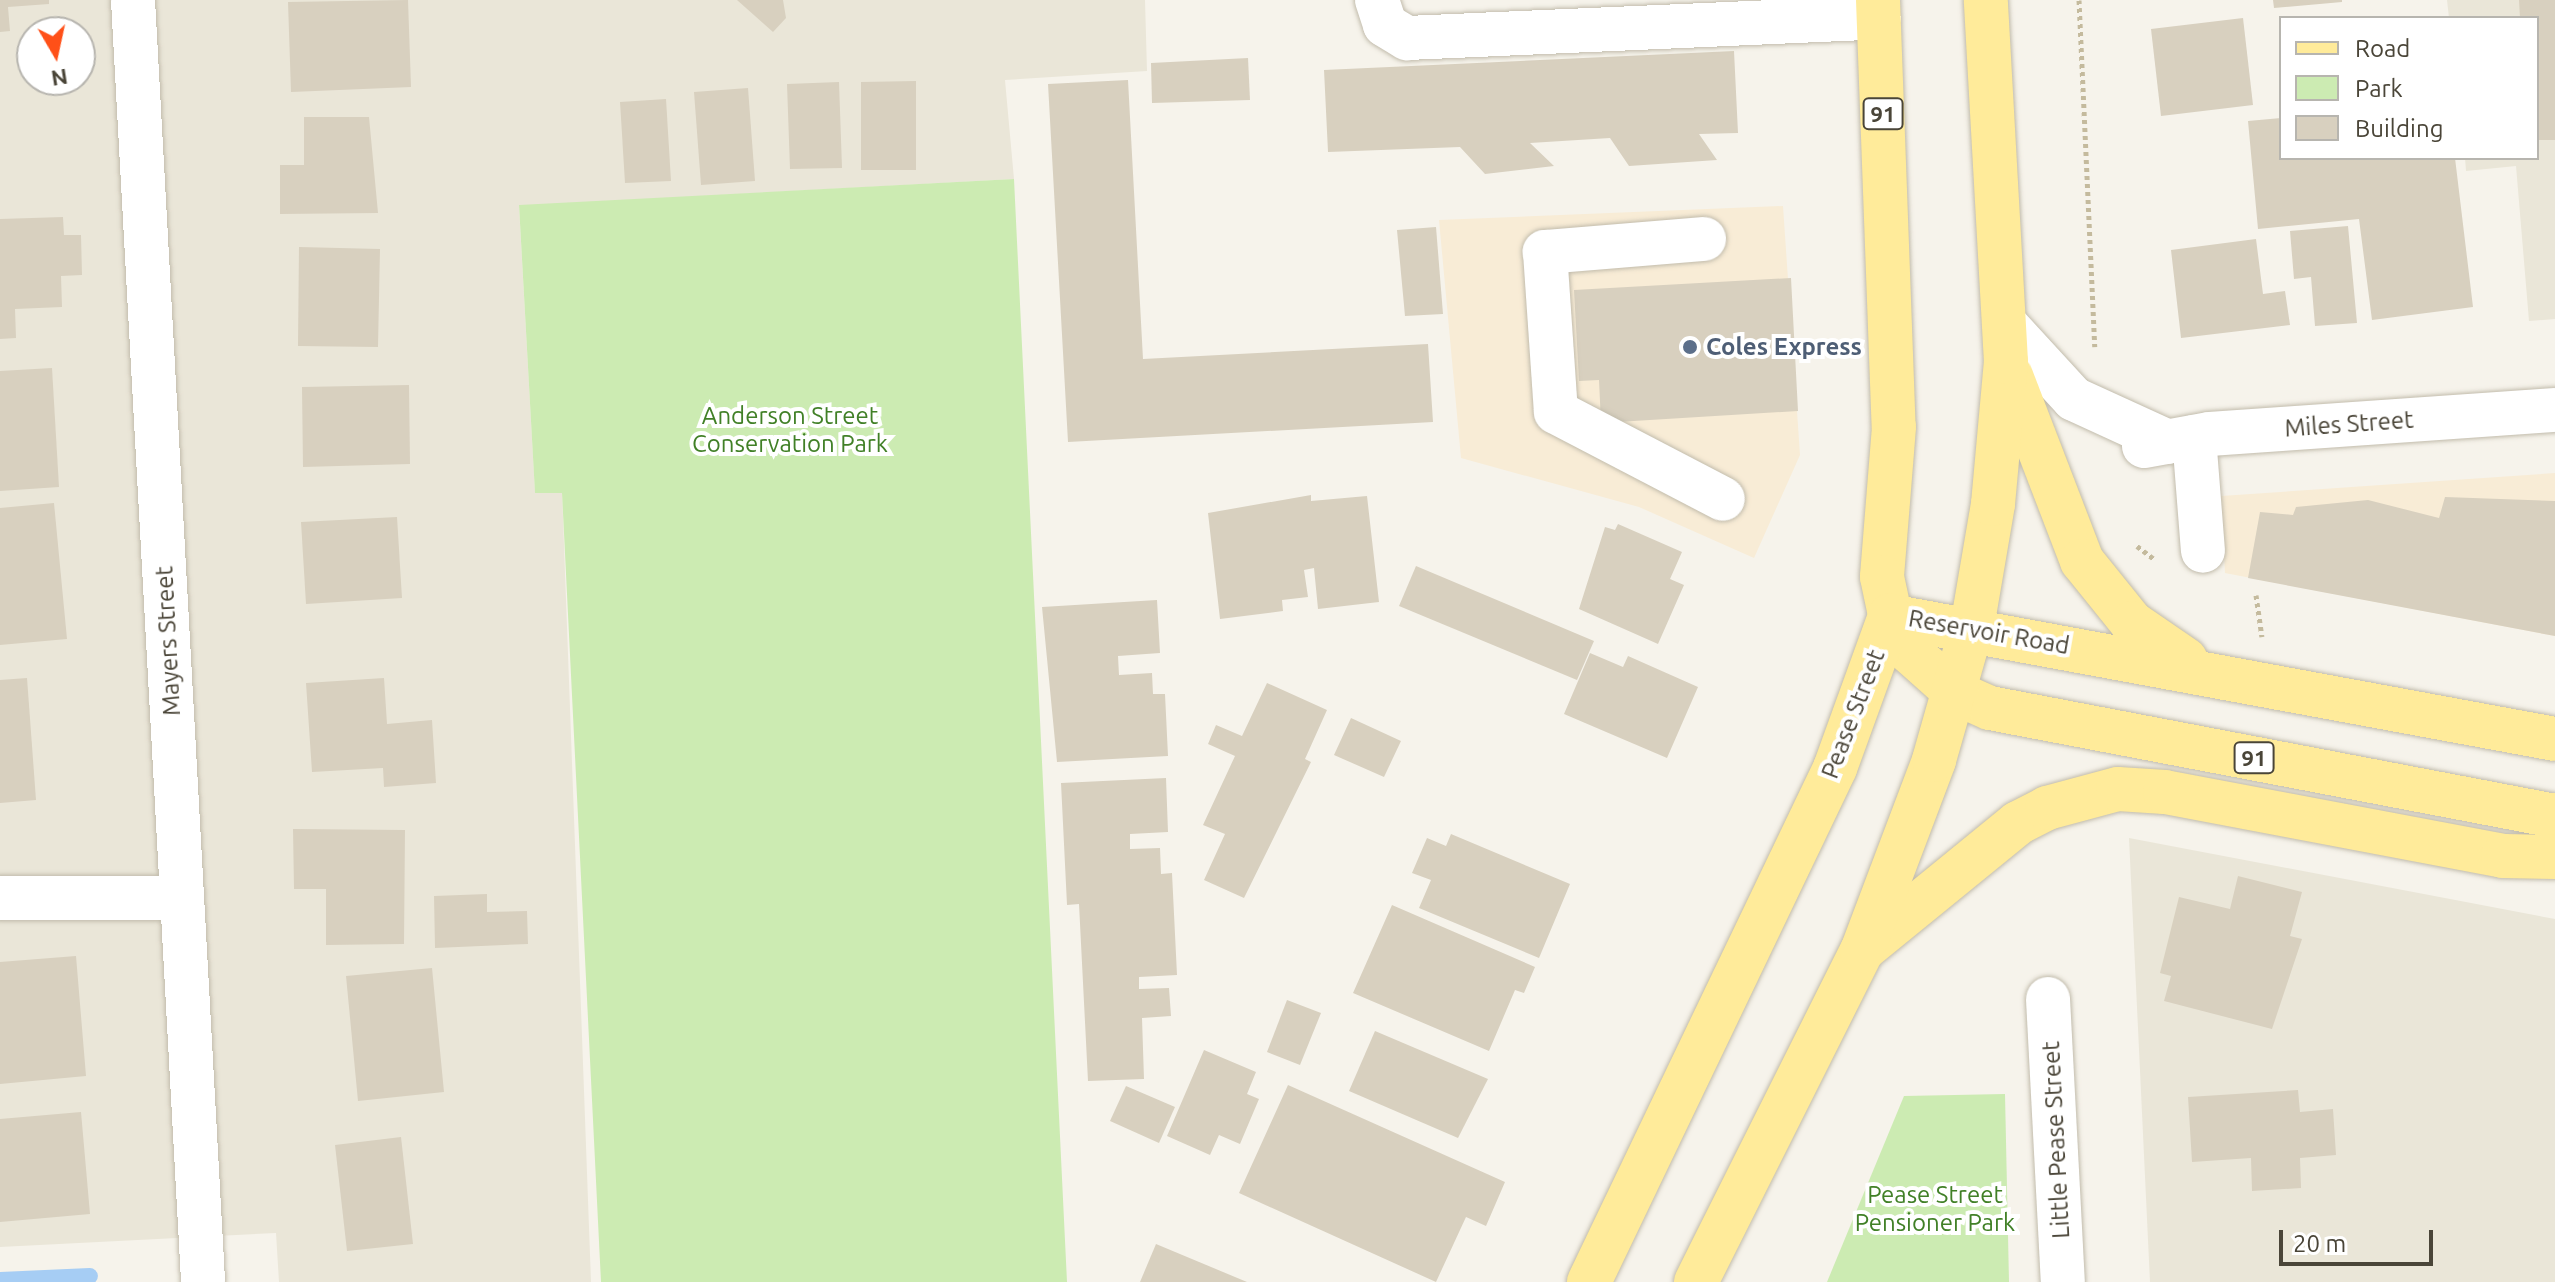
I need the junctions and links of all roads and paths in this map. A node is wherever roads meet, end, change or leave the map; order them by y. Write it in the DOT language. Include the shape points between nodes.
graph roads {
  1 [pos="133,0"];
  2 [pos="1377,0"];
  3 [pos="1986,0"];
  4 [pos="2079,0"];
  5 [pos="1879,9"];
  6 [pos="1704,239"];
  7 [pos="2005,343"];
  8 [pos="2095,355"];
  9 [pos="2555,410"];
  10 [pos="2169,442"];
  11 [pos="1723,499"];
  12 [pos="2203,551"];
  13 [pos="1890,616"];
  14 [pos="1972,627"];
  15 [pos="2221,674"];
  16 [pos="1956,693"];
  17 [pos="2555,739"];
  18 [pos="2555,816"];
  19 [pos="2555,857"];
  20 [pos="0,898"];
  21 [pos="182,898"];
  22 [pos="1862,951"];
  23 [pos="2048,999"];
  24 [pos="1707,1272"];
  25 [pos="203,1282"];
  26 [pos="1589,1282"];
  27 [pos="2063,1282"];
  1 -- 21 [label="street, Mayers Street"];
  2 -- 5 [label="street" via="1385,25 1407,38"];
  3 -- 7 [label="main road"];
  4 -- 8 [label="path"];
  5 -- 13 [label="main road, 91" via="1894,415 1882,577"];
  6 -- 11 [label="street" via="1545,252 1554,396 1556,412"];
  7 -- 10 [label="street" via="2074,399"];
  7 -- 14 [label="main road" via="1993,504"];
  7 -- 15 [label="main road" via="2053,498 2090,573 2155,643"];
  9 -- 10 [label="street, Miles Street"];
  10 -- 12 [label="street"];
  13 -- 14 [label="main road, Reservoir Road"];
  13 -- 16 [label="main road, Reservoir Road / 91" via="1910,652"];
  13 -- 26 [label="main road, Pease Street" via="1835,768"];
  14 -- 15 [label="main road, Reservoir Road"];
  14 -- 16 [label="main road"];
  15 -- 17 [label="main road, Reservoir Road"];
  16 -- 18 [label="main road, Reservoir Road / 91" via="1990,708"];
  16 -- 22 [label="main road"];
  19 -- 22 [label="main road" via="2503,856 2165,792 2118,789 2047,808 2018,823"];
  20 -- 21 [label="street"];
  21 -- 25 [label="street, Mayers Street"];
  22 -- 24 [label="main road"];
  23 -- 27 [label="street, Little Pease Street"];
}
